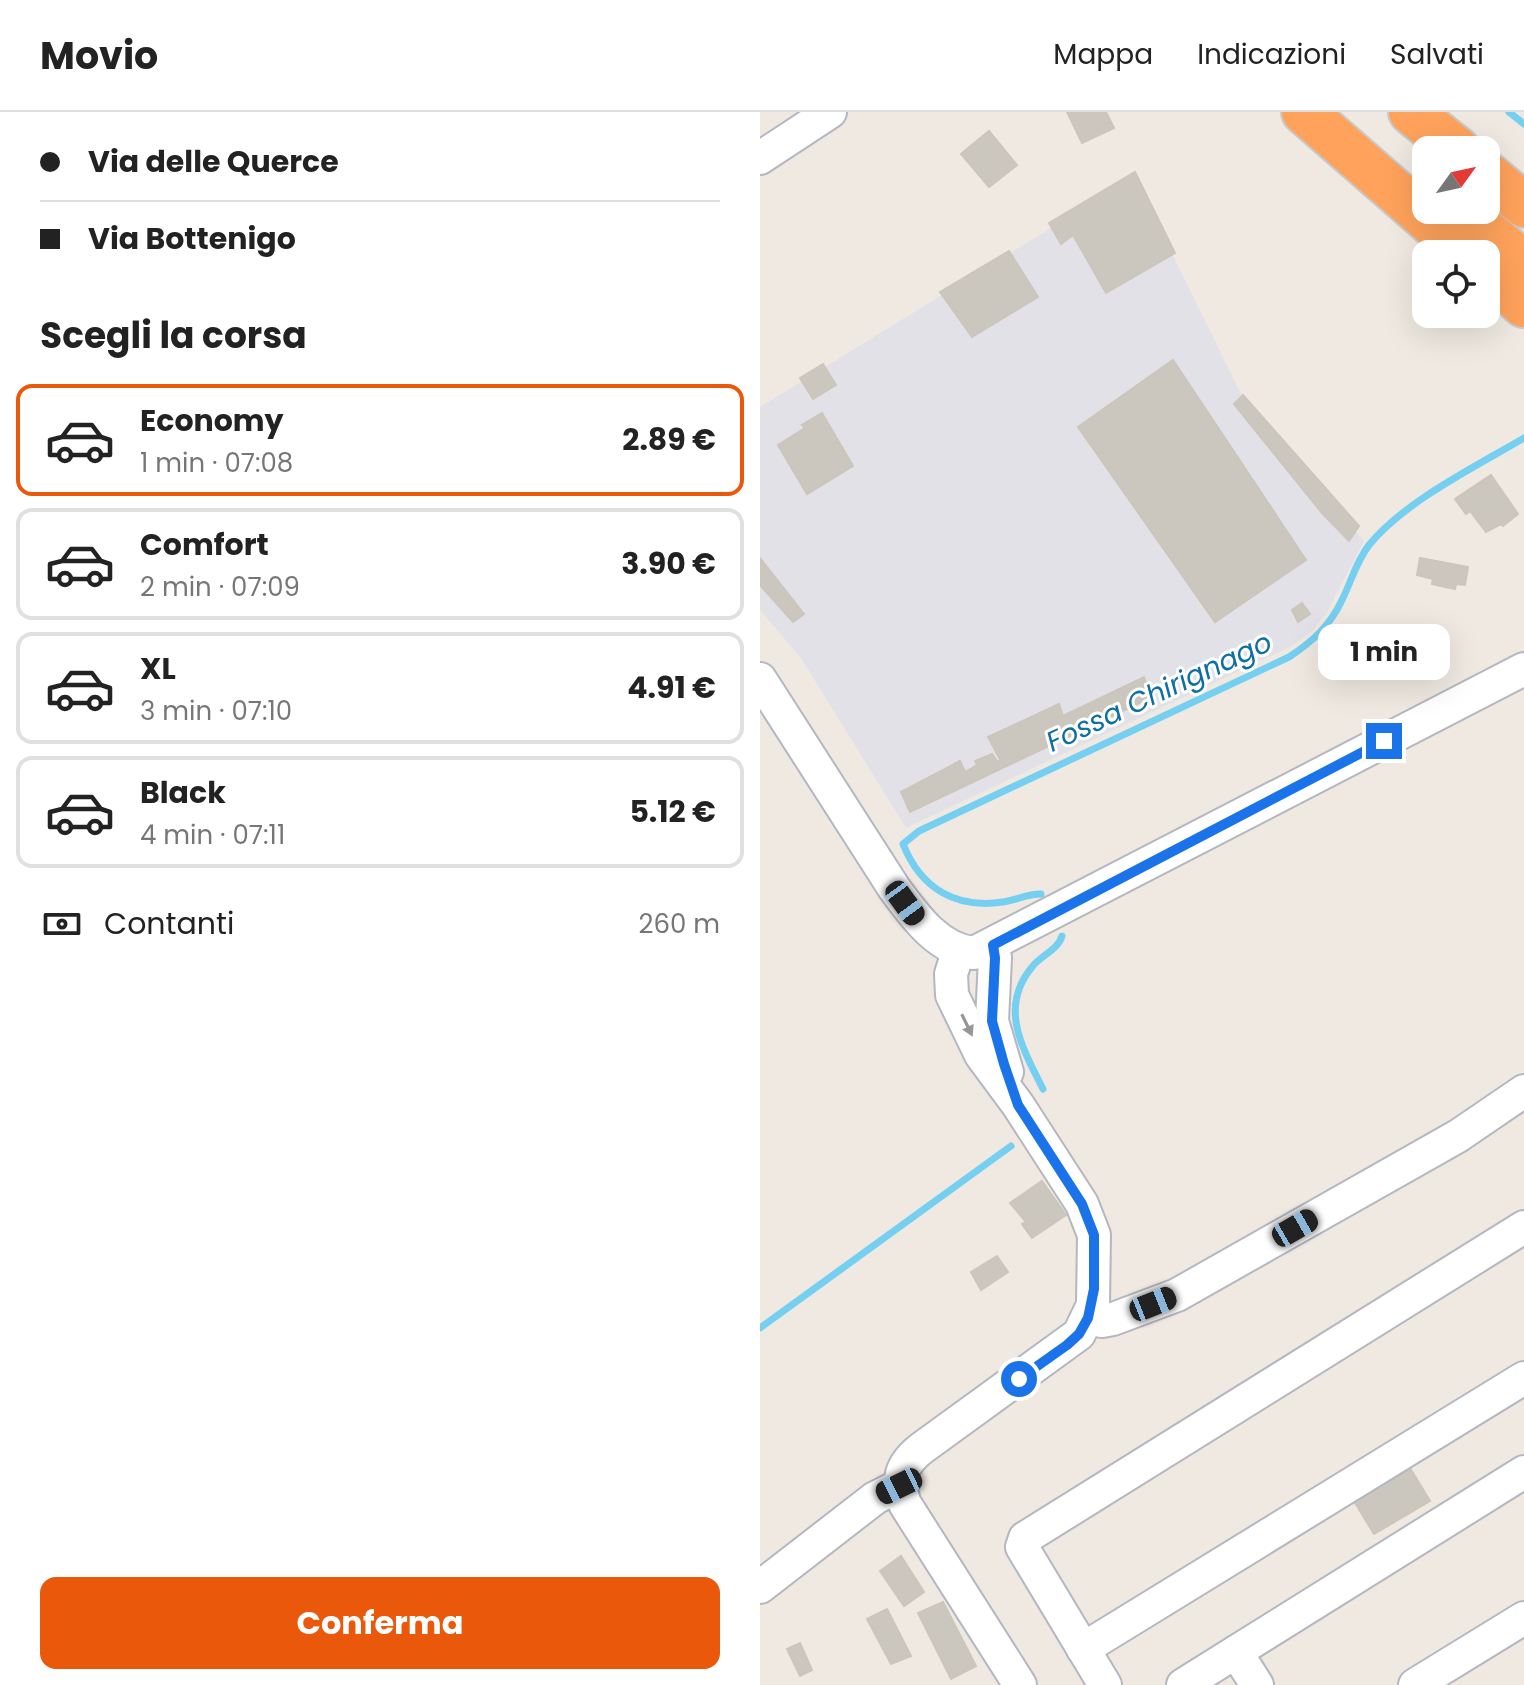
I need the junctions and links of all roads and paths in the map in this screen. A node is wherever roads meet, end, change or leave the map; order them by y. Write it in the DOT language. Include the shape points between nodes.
graph roads {
  1 [pos="830,112"];
  2 [pos="1304,112"];
  3 [pos="1341,112"];
  4 [pos="1411,112"];
  5 [pos="1441,136"];
  6 [pos="760,158"];
  7 [pos="1412,170"];
  8 [pos="1500,185"];
  9 [pos="1524,205"];
  10 [pos="1477,224"];
  11 [pos="1451,240"];
  12 [pos="1524,263"];
  13 [pos="1500,284"];
  14 [pos="1524,305"];
  15 [pos="1524,669"];
  16 [pos="760,679"];
  17 [pos="993,945"];
  18 [pos="958,952"];
  19 [pos="1524,1091"];
  20 [pos="1018,1105"];
  21 [pos="1524,1227"];
  22 [pos="1088,1318"];
  23 [pos="1524,1378"];
  24 [pos="1524,1472"];
  25 [pos="899,1486"];
  26 [pos="760,1587"];
  27 [pos="1524,1618"];
  28 [pos="1083,1649"];
  29 [pos="1236,1652"];
  30 [pos="1020,1685"];
  31 [pos="1105,1685"];
  32 [pos="1183,1685"];
  33 [pos="1257,1685"];
  34 [pos="1415,1685"];
  1 -- 6 [label="street"];
  2 -- 11 [label="highway"];
  3 -- 7 [label="highway"];
  4 -- 5 [label="highway"];
  8 -- 9 [label="highway"];
  10 -- 12 [label="highway"];
  13 -- 14 [label="highway"];
  15 -- 17 [label="street"];
  16 -- 18 [label="street" via="894,888 916,918"];
  17 -- 18 [label="street" via="974,953"];
  17 -- 20 [label="street" via="992,1021"];
  18 -- 20 [label="street, one-way" via="952,995 981,1055"];
  19 -- 22 [label="street" via="1458,1136 1177,1295 1113,1319"];
  20 -- 22 [label="street" via="1082,1204 1094,1235"];
  21 -- 28 [label="street" via="1025,1538 1022,1547"];
  22 -- 25 [label="street" via="1067,1345 915,1453"];
  23 -- 28 [label="street"];
  24 -- 29 [label="street"];
  25 -- 26 [label="street" via="875,1498"];
  25 -- 30 [label="street" via="905,1504"];
  27 -- 34 [label="street"];
  28 -- 31 [label="street"];
  29 -- 32 [label="street"];
  29 -- 33 [label="street"];
}
